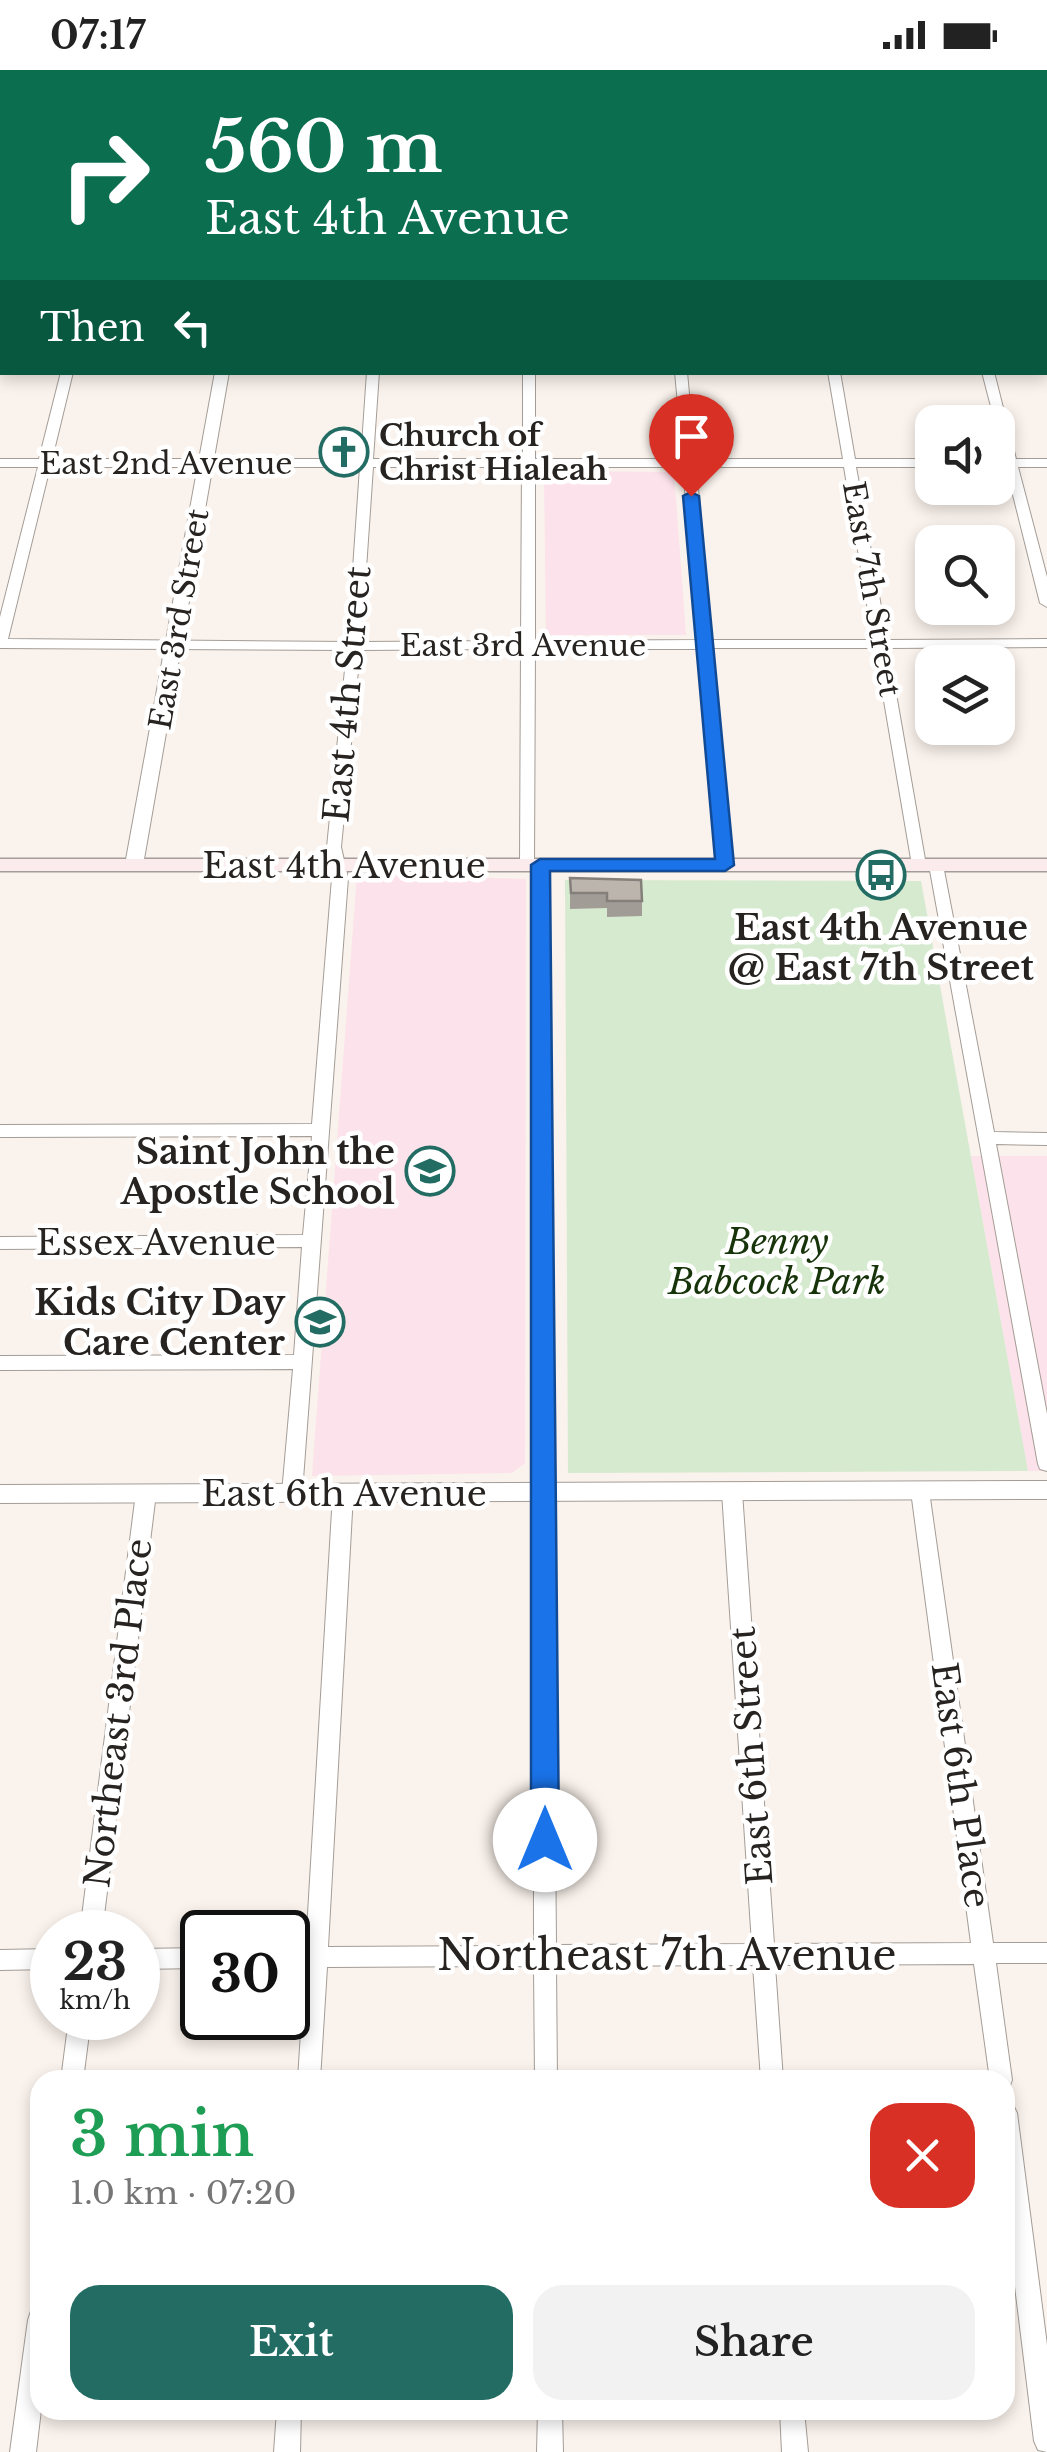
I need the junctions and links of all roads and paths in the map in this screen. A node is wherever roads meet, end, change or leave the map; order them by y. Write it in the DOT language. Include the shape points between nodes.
graph roads {
  1 [pos="66,375"];
  2 [pos="221,375"];
  3 [pos="372,375"];
  4 [pos="529,375"];
  5 [pos="681,375"];
  6 [pos="835,375"];
  7 [pos="989,375"];
  8 [pos="994,405"];
  9 [pos="0,462"];
  10 [pos="529,462"];
  11 [pos="688,462"];
  12 [pos="45,463"];
  13 [pos="205,463"];
  14 [pos="364,463"];
  15 [pos="850,463"];
  16 [pos="915,463"];
  17 [pos="1015,463"];
  18 [pos="1047,463"];
  19 [pos="1015,496"];
  20 [pos="1047,603"];
  21 [pos="0,643"];
  22 [pos="1047,643"];
  23 [pos="881,644"];
  24 [pos="176,645"];
  25 [pos="528,645"];
  26 [pos="704,645"];
  27 [pos="354,646"];
  28 [pos="0,865"];
  29 [pos="134,865"];
  30 [pos="336,865"];
  31 [pos="533,865"];
  32 [pos="725,865"];
  33 [pos="927,865"];
  34 [pos="1047,865"];
  35 [pos="321,1130"];
  36 [pos="0,1131"];
  37 [pos="986,1138"];
  38 [pos="1047,1139"];
  39 [pos="312,1242"];
  40 [pos="0,1243"];
  41 [pos="302,1362"];
  42 [pos="0,1363"];
  43 [pos="1047,1464"];
  44 [pos="920,1490"];
  45 [pos="1047,1490"];
  46 [pos="544,1492"];
  47 [pos="732,1492"];
  48 [pos="146,1493"];
  49 [pos="0,1494"];
  50 [pos="292,1494"];
  51 [pos="344,1494"];
  52 [pos="94,1910"];
  53 [pos="984,1953"];
  54 [pos="1047,1953"];
  55 [pos="545,1955"];
  56 [pos="764,1955"];
  57 [pos="310,1957"];
  58 [pos="316,1957"];
  59 [pos="30,1959"];
  60 [pos="0,1960"];
  61 [pos="77,2040"];
  62 [pos="73,2070"];
  63 [pos="310,2070"];
  64 [pos="546,2070"];
  65 [pos="771,2070"];
  66 [pos="1000,2070"];
  67 [pos="1015,2192"];
  68 [pos="30,2393"];
  69 [pos="289,2420"];
  70 [pos="550,2420"];
  71 [pos="793,2420"];
  72 [pos="1047,2441"];
  73 [pos="22,2452"];
  74 [pos="287,2452"];
  75 [pos="550,2452"];
  76 [pos="795,2452"];
  1 -- 12 [label="street"];
  2 -- 13 [label="street, East 3rd Street"];
  3 -- 14 [label="street, East 4th Street"];
  4 -- 10 [label="street"];
  5 -- 11 [label="street"];
  6 -- 15 [label="street, East 7th Street"];
  7 -- 8 [label="street"];
  9 -- 12 [label="street, East 2nd Avenue"];
  10 -- 11 [label="street, East 2nd Avenue"];
  10 -- 14 [label="street, East 2nd Avenue"];
  10 -- 25 [label="street"];
  11 -- 15 [label="street, East 2nd Avenue"];
  11 -- 26 [label="street"];
  12 -- 13 [label="street, East 2nd Avenue"];
  12 -- 21 [label="street"];
  13 -- 14 [label="street, East 2nd Avenue"];
  13 -- 24 [label="street, East 3rd Street"];
  14 -- 27 [label="street, East 4th Street"];
  15 -- 16 [label="street, East 2nd Avenue"];
  15 -- 23 [label="street, East 7th Street"];
  17 -- 18 [label="street"];
  19 -- 20 [label="street"];
  21 -- 24 [label="street, East 3rd Avenue"];
  22 -- 23 [label="street, East 3rd Avenue"];
  23 -- 26 [label="street, East 3rd Avenue"];
  23 -- 33 [label="street, East 7th Street"];
  24 -- 27 [label="street, East 3rd Avenue"];
  24 -- 29 [label="street, East 3rd Street"];
  25 -- 26 [label="street, East 3rd Avenue"];
  25 -- 27 [label="street, East 3rd Avenue"];
  25 -- 31 [label="street"];
  26 -- 32 [label="street"];
  27 -- 30 [label="street, East 4th Street"];
  28 -- 29 [label="main road, East 4th Avenue"];
  29 -- 30 [label="main road, East 4th Avenue"];
  30 -- 31 [label="main road, East 4th Avenue"];
  30 -- 35 [label="street, East 4th Street"];
  31 -- 32 [label="main road, East 4th Avenue"];
  31 -- 46 [label="street"];
  32 -- 33 [label="main road, East 4th Avenue"];
  33 -- 34 [label="main road, East 4th Avenue"];
  33 -- 37 [label="street, East 7th Street"];
  35 -- 36 [label="street"];
  35 -- 39 [label="street, East 4th Street"];
  37 -- 38 [label="street"];
  37 -- 43 [label="street, East 7th Street"];
  39 -- 40 [label="street, Essex Avenue"];
  39 -- 41 [label="street, East 4th Street"];
  41 -- 42 [label="street"];
  41 -- 50 [label="street, East 4th Street"];
  44 -- 45 [label="street, East 6th Avenue"];
  44 -- 47 [label="street, East 6th Avenue"];
  44 -- 53 [label="street, East 6th Place"];
  46 -- 47 [label="street, East 6th Avenue"];
  46 -- 51 [label="street, East 6th Avenue"];
  46 -- 55 [label="street"];
  47 -- 56 [label="street, East 6th Street"];
  48 -- 49 [label="street, East 6th Avenue"];
  48 -- 50 [label="street, East 6th Avenue"];
  48 -- 52 [label="street, Northeast 3rd Place"];
  50 -- 51 [label="street, East 6th Avenue"];
  51 -- 58 [label="street"];
  53 -- 54 [label="street, Northeast 7th Avenue"];
  53 -- 56 [label="street, Northeast 7th Avenue"];
  53 -- 66 [label="street, East 6th Place"];
  55 -- 56 [label="street, Northeast 7th Avenue"];
  55 -- 58 [label="street, Northeast 7th Avenue"];
  55 -- 64 [label="street"];
  56 -- 65 [label="street, East 6th Street"];
  57 -- 58 [label="street, Northeast 7th Avenue"];
  58 -- 63 [label="street"];
  59 -- 60 [label="street"];
  61 -- 62 [label="street"];
  67 -- 72 [label="street"];
  68 -- 73 [label="street"];
  69 -- 74 [label="street"];
  70 -- 75 [label="street"];
  71 -- 76 [label="street"];
}
